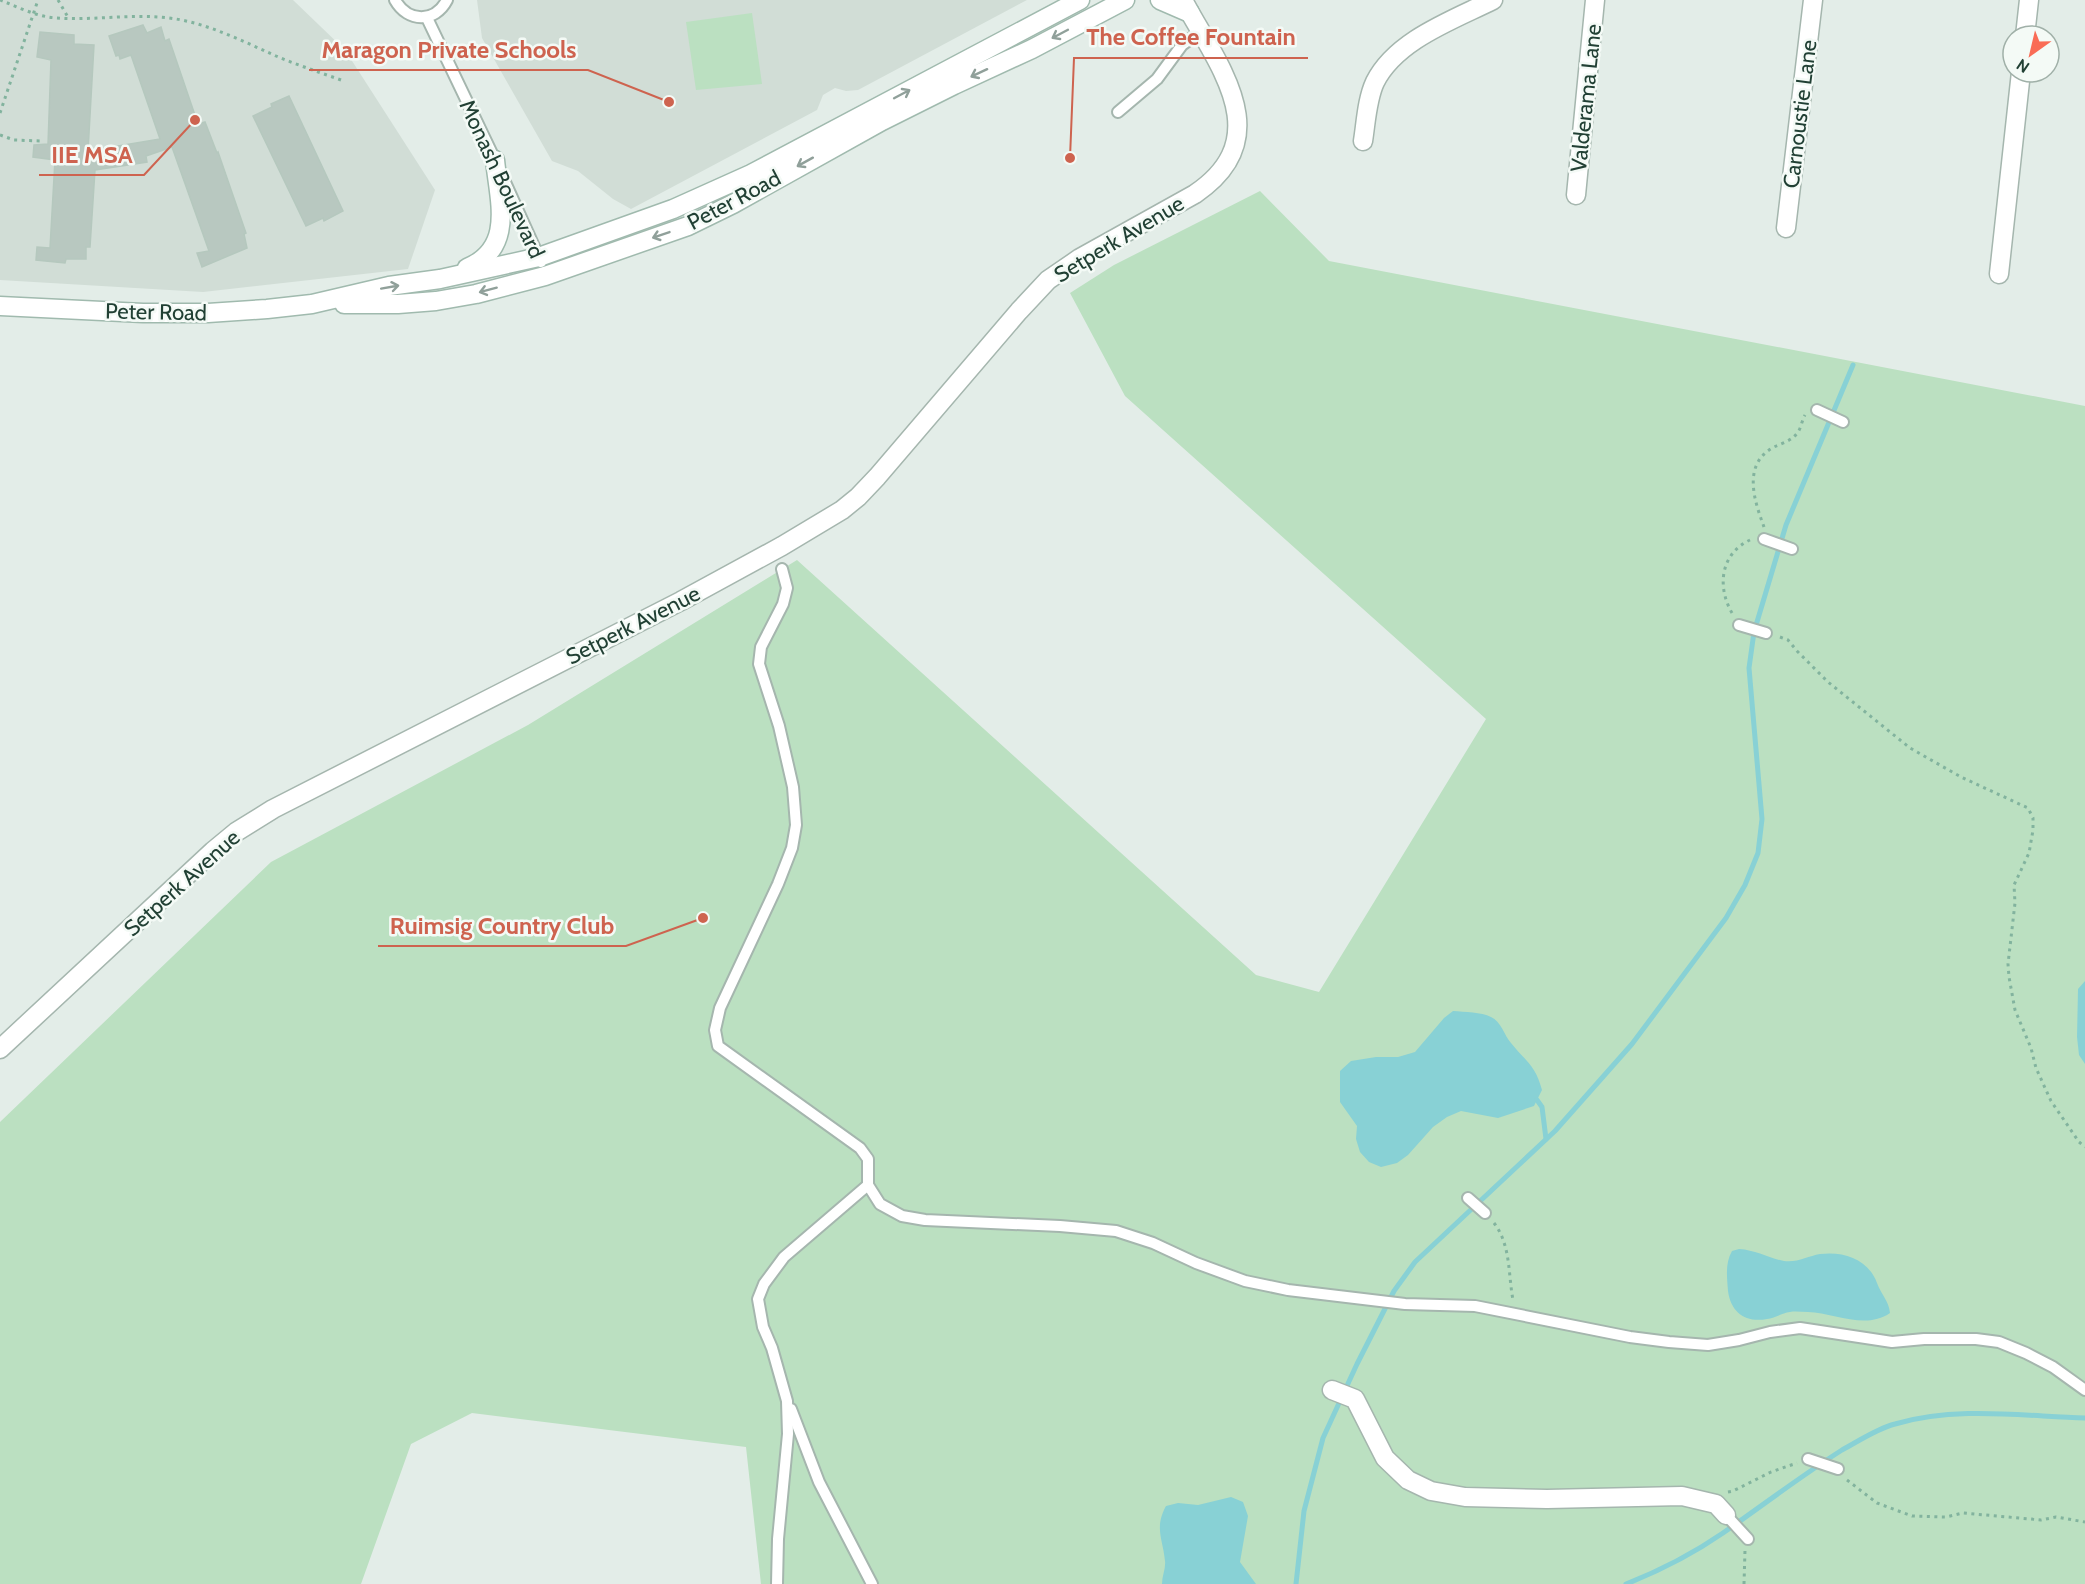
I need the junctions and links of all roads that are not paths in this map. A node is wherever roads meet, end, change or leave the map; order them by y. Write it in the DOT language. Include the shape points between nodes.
graph roads {
  1 [pos="395,0"];
  2 [pos="447,0"];
  3 [pos="1080,0"];
  4 [pos="1125,0"];
  5 [pos="1160,0"];
  6 [pos="1493,0"];
  7 [pos="1595,0"];
  8 [pos="1813,0"];
  9 [pos="2029,0"];
  10 [pos="1187,6"];
  11 [pos="427,18"];
  12 [pos="2026,24"];
  13 [pos="1200,32"];
  14 [pos="2020,84"];
  15 [pos="1118,112"];
  16 [pos="1363,141"];
  17 [pos="495,160"];
  18 [pos="1576,195"];
  19 [pos="1786,228"];
  20 [pos="539,257"];
  21 [pos="1999,274"];
  22 [pos="545,276"];
  23 [pos="440,279"];
  24 [pos="312,304"];
  25 [pos="0,306"];
  26 [pos="1819,411"];
  27 [pos="1843,422"];
  28 [pos="1766,540"];
  29 [pos="1792,549"];
  30 [pos="782,569"];
  31 [pos="1741,626"];
  32 [pos="1766,633"];
  33 [pos="0,1049"];
  34 [pos="868,1185"];
  35 [pos="1468,1198"];
  36 [pos="1488,1217"];
  37 [pos="1332,1390"];
  38 [pos="2085,1390"];
  39 [pos="787,1401"];
  40 [pos="1808,1459"];
  41 [pos="1836,1468"];
  42 [pos="1726,1515"];
  43 [pos="1745,1537"];
  44 [pos="777,1584"];
  45 [pos="872,1584"];
  1 -- 11 [label="lane" via="411,16"];
  2 -- 11 [label="lane" via="442,9"];
  20 -- 3 [label="street, Peter Road, one-way" via="673,209 752,174"];
  4 -- 22 [label="street, Peter Road, one-way" via="882,121 688,226"];
  5 -- 10 [label="street"];
  6 -- 16 [label="street" via="1421,36 1391,60 1374,84"];
  7 -- 18 [label="street, Valderama Lane"];
  8 -- 19 [label="street, Carnoustie Lane"];
  9 -- 12 [label="street"];
  10 -- 13 [label="street"];
  11 -- 17 [label="lane, Monash Boulevard"];
  13 -- 15 [label="lane" via="1182,45 1156,79"];
  13 -- 33 [label="street, Setperk Avenue" via="1232,91 1238,111 1238,130 1230,159 1213,182 1195,194 1048,280 858,497 782,546 681,601 273,809 236,832"];
  14 -- 21 [label="street"];
  17 -- 20 [label="lane, Monash Boulevard"];
  17 -- 23 [label="street" via="502,221 499,235 481,262"];
  20 -- 22 [label="lane, Monash Boulevard"];
  20 -- 23 [label="street, Peter Road"];
  22 -- 24 [label="street, Peter Road, one-way" via="436,301"];
  24 -- 23 [label="street, Peter Road, one-way"];
  24 -- 25 [label="street, Peter Road" via="208,313"];
  26 -- 27 [label="lane"];
  28 -- 29 [label="lane"];
  30 -- 34 [label="lane" via="787,588 761,646 759,664 794,787 796,825 789,857 720,1008 715,1030 718,1046 860,1148 868,1159"];
  31 -- 32 [label="lane"];
  34 -- 38 [label="lane" via="880,1204 902,1216 1116,1231 1245,1281 1288,1290 1376,1301 1475,1306 1630,1337 1708,1345 1800,1328 1892,1342 1976,1339 1999,1342 2026,1353"];
  34 -- 39 [label="lane" via="784,1257 758,1299"];
  35 -- 36 [label="lane"];
  37 -- 42 [label="street" via="1354,1400 1385,1458 1408,1480 1431,1491 1465,1497 1547,1499 1682,1496 1716,1504"];
  39 -- 44 [label="lane"];
  39 -- 45 [label="lane" via="819,1482"];
  40 -- 41 [label="lane"];
  42 -- 43 [label="lane"];
}
